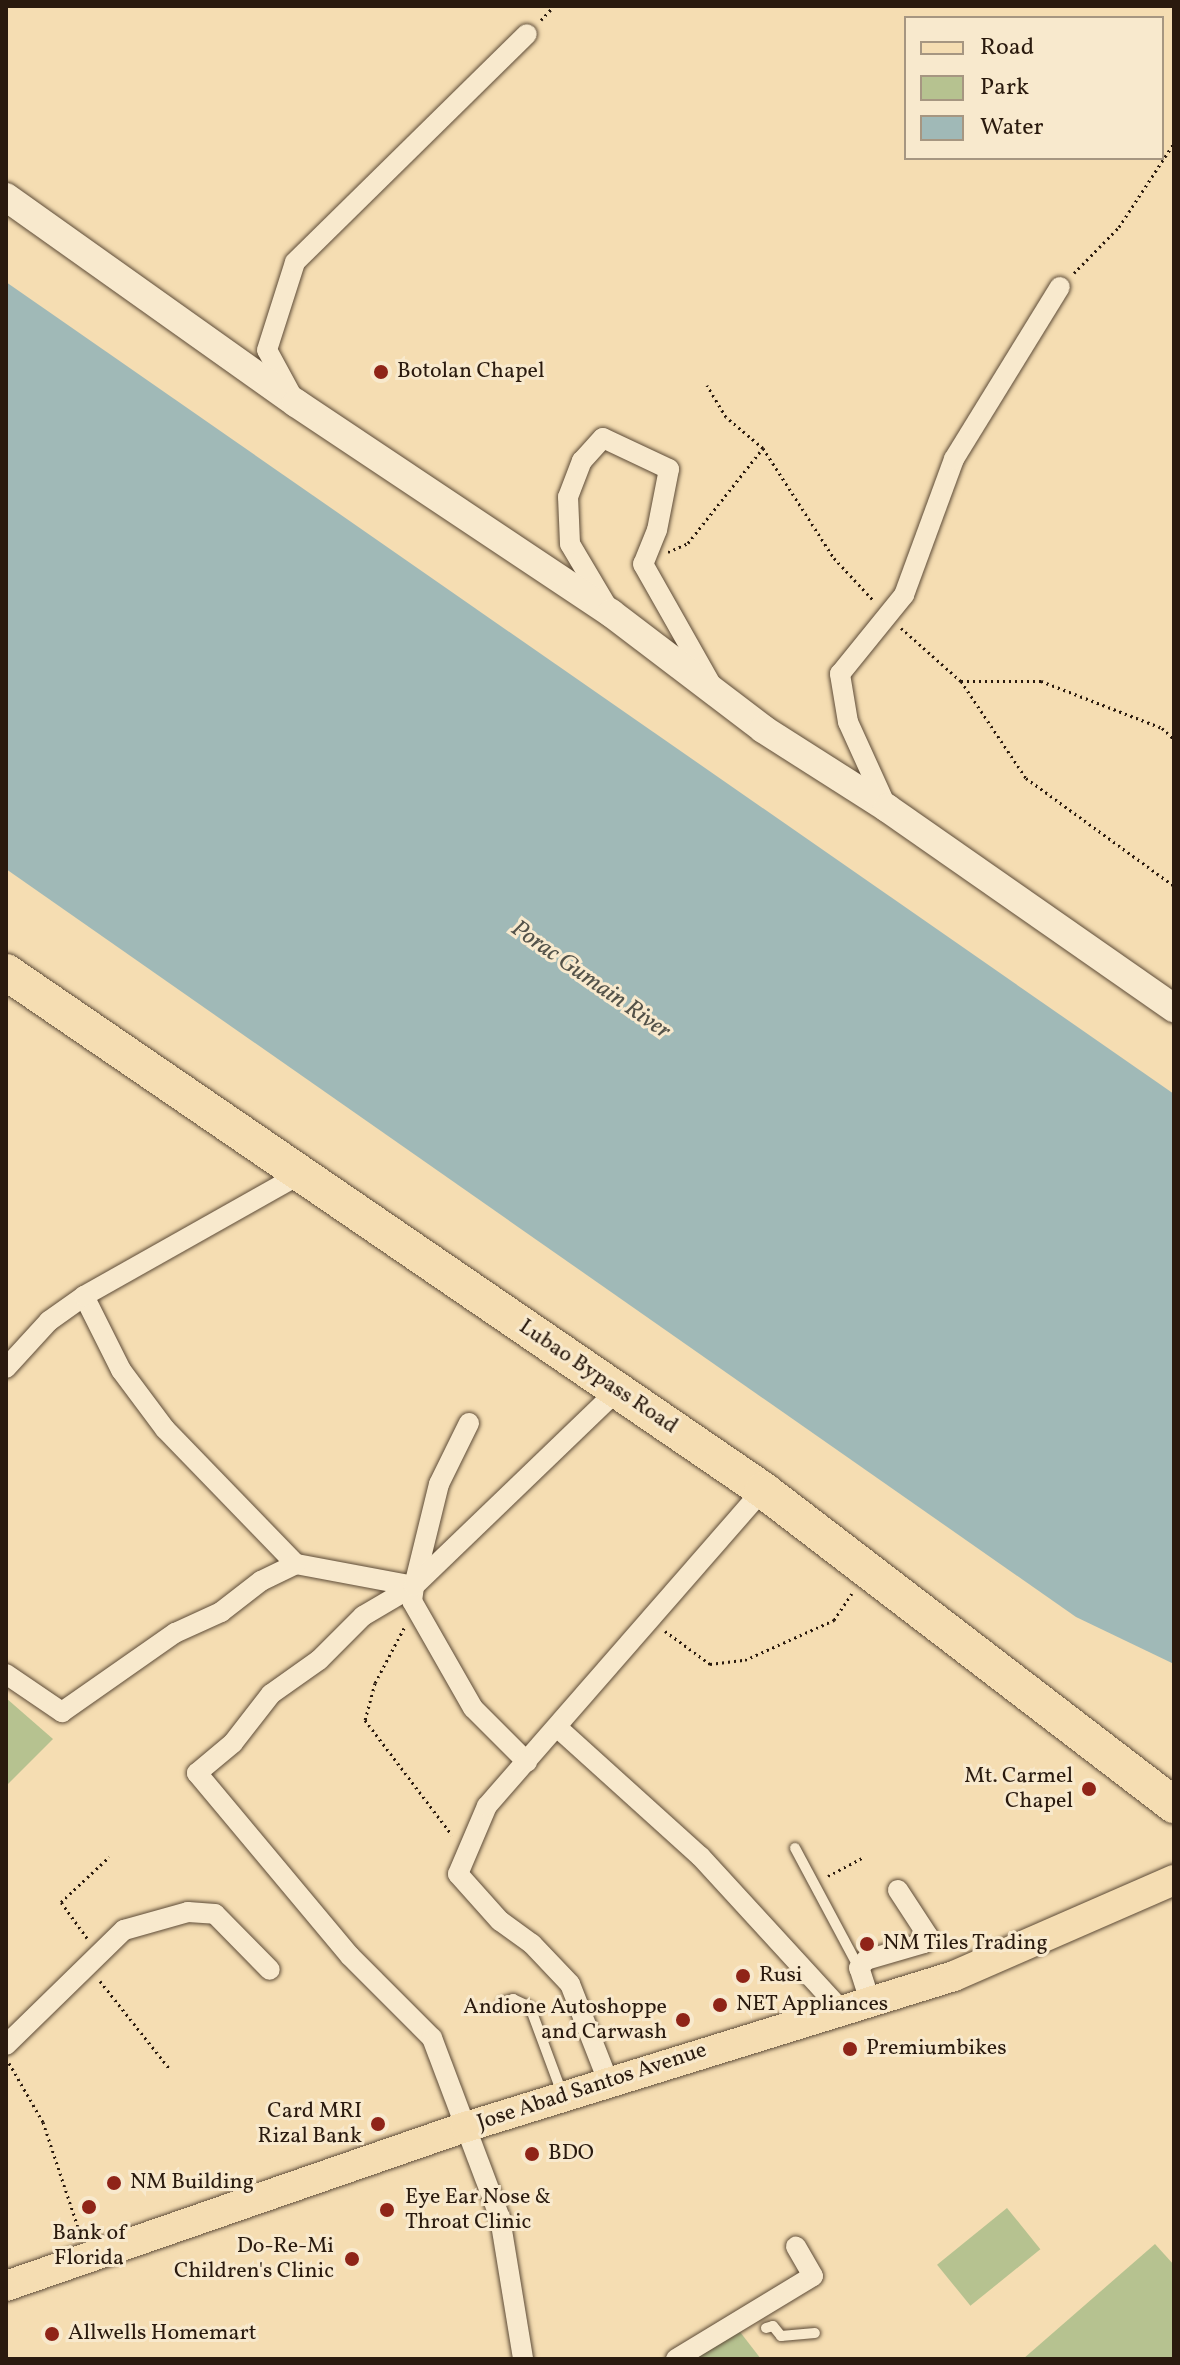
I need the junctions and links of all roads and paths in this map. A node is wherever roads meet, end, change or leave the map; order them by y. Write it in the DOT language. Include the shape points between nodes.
graph roads {
  1 [pos="527,34"];
  2 [pos="1163,160"];
  3 [pos="6,197"];
  4 [pos="1060,287"];
  5 [pos="707,385"];
  6 [pos="296,403"];
  7 [pos="763,448"];
  8 [pos="643,564"];
  9 [pos="611,613"];
  10 [pos="890,619"];
  11 [pos="961,681"];
  12 [pos="714,690"];
  13 [pos="1174,739"];
  14 [pos="887,808"];
  15 [pos="1174,886"];
  16 [pos="6,972"];
  17 [pos="1174,1008"];
  18 [pos="299,1175"];
  19 [pos="84,1296"];
  20 [pos="6,1368"];
  21 [pos="618,1390"];
  22 [pos="469,1423"];
  23 [pos="763,1490"];
  24 [pos="296,1564"];
  25 [pos="870,1569"];
  26 [pos="684,1585"];
  27 [pos="413,1594"];
  28 [pos="6,1674"];
  29 [pos="557,1727"];
  30 [pos="527,1762"];
  31 [pos="1174,1805"];
  32 [pos="795,1848"];
  33 [pos="465,1851"];
  34 [pos="109,1857"];
  35 [pos="863,1857"];
  36 [pos="1174,1880"];
  37 [pos="814,1884"];
  38 [pos="898,1890"];
  39 [pos="98,1955"];
  40 [pos="859,1968"];
  41 [pos="270,1970"];
  42 [pos="69,1984"];
  43 [pos="870,2001"];
  44 [pos="502,2003"];
  45 [pos="840,2009"];
  46 [pos="6,2045"];
  47 [pos="6,2061"];
  48 [pos="169,2068"];
  49 [pos="608,2081"];
  50 [pos="563,2096"];
  51 [pos="466,2127"];
  52 [pos="796,2246"];
  53 [pos="89,2258"];
  54 [pos="6,2286"];
  55 [pos="758,2322"];
  56 [pos="815,2333"];
  57 [pos="778,2342"];
  58 [pos="523,2359"];
  59 [pos="676,2359"];
  1 -- 6 [label="street" via="295,262 267,350"];
  2 -- 4 [label="path" via="1119,227"];
  3 -- 6 [label="street"];
  4 -- 10 [label="street" via="954,459 904,595"];
  5 -- 7 [label="path" via="726,417"];
  6 -- 9 [label="street"];
  7 -- 8 [label="path" via="688,543"];
  7 -- 10 [label="path" via="834,558"];
  8 -- 9 [label="street" via="657,530 669,469 603,438 582,461 568,497 570,544"];
  8 -- 12 [label="street"];
  9 -- 12 [label="street"];
  10 -- 11 [label="path"];
  10 -- 14 [label="street" via="840,674 848,722"];
  11 -- 13 [label="path" via="1041,681 1162,728"];
  11 -- 15 [label="path" via="1026,778"];
  12 -- 14 [label="street" via="763,729"];
  14 -- 17 [label="street"];
  16 -- 18 [label="highway, Lubao Bypass Road"];
  18 -- 19 [label="street"];
  18 -- 21 [label="highway, Lubao Bypass Road"];
  19 -- 20 [label="street" via="49,1321"];
  19 -- 24 [label="street" via="121,1370 165,1429"];
  21 -- 23 [label="highway, Lubao Bypass Road"];
  21 -- 27 [label="street"];
  22 -- 27 [label="street" via="439,1484"];
  23 -- 25 [label="highway, Lubao Bypass Road"];
  23 -- 26 [label="street"];
  24 -- 27 [label="street"];
  24 -- 28 [label="street" via="261,1581 221,1612 175,1633 62,1712"];
  25 -- 26 [label="path" via="834,1620 745,1660 710,1664 663,1630"];
  25 -- 31 [label="highway, Lubao Bypass Road"];
  26 -- 29 [label="street"];
  27 -- 30 [label="street" via="473,1708"];
  27 -- 33 [label="path" via="403,1632 375,1683 365,1720"];
  27 -- 51 [label="street" via="363,1616 319,1660 271,1694 233,1743 197,1773 350,1956 432,2038"];
  29 -- 30 [label="street"];
  29 -- 45 [label="street" via="700,1856"];
  30 -- 33 [label="street" via="487,1806"];
  32 -- 37 [label="lane"];
  33 -- 49 [label="street" via="458,1874 500,1921 532,1944 570,1984"];
  34 -- 39 [label="path" via="61,1902"];
  35 -- 37 [label="path"];
  36 -- 43 [label="main road, Jose Abad Santos Avenue" via="954,1976"];
  37 -- 40 [label="lane"];
  38 -- 40 [label="street" via="927,1940 866,1960"];
  39 -- 41 [label="street" via="124,1930 188,1912 215,1914"];
  39 -- 42 [label="street"];
  40 -- 43 [label="street"];
  42 -- 46 [label="street"];
  42 -- 48 [label="path" via="99,1980"];
  43 -- 45 [label="main road, Jose Abad Santos Avenue"];
  44 -- 50 [label="lane" via="513,1999 530,2007"];
  45 -- 49 [label="main road, Jose Abad Santos Avenue"];
  47 -- 53 [label="path" via="43,2122"];
  49 -- 50 [label="main road, Jose Abad Santos Avenue"];
  50 -- 51 [label="main road, Jose Abad Santos Avenue"];
  51 -- 53 [label="main road, Jose Abad Santos Avenue"];
  51 -- 58 [label="street" via="500,2218"];
  52 -- 55 [label="street" via="813,2276"];
  53 -- 54 [label="main road, Jose Abad Santos Avenue"];
  55 -- 56 [label="lane" via="773,2326 781,2336"];
  55 -- 57 [label="lane"];
  55 -- 59 [label="street"];
}
